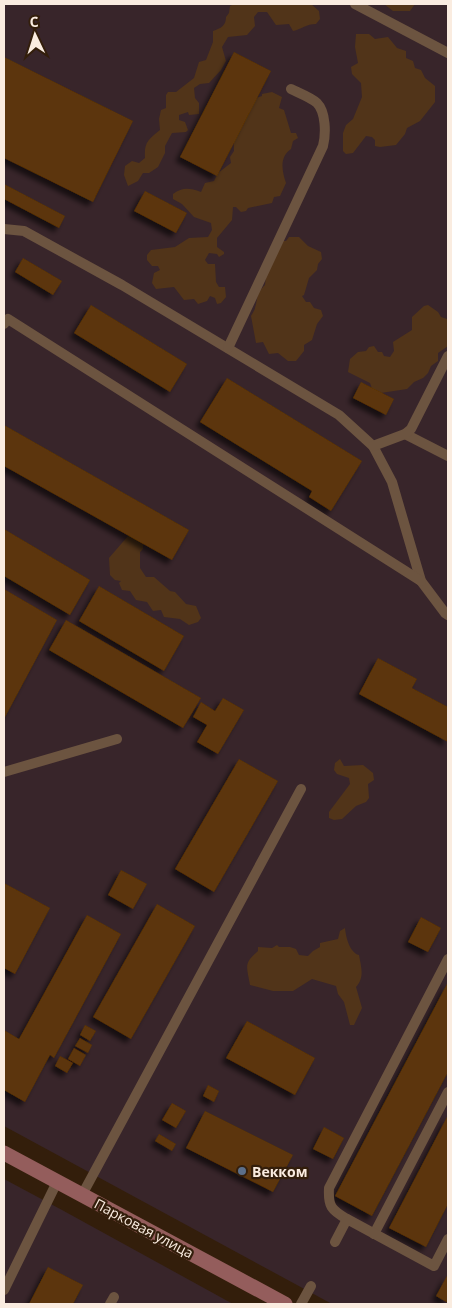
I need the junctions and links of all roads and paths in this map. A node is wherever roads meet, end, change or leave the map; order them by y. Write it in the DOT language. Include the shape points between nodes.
graph roads {
  1 [pos="355,4"];
  2 [pos="448,53"];
  3 [pos="291,89"];
  4 [pos="4,229"];
  5 [pos="4,324"];
  6 [pos="228,348"];
  7 [pos="448,356"];
  8 [pos="405,434"];
  9 [pos="373,446"];
  10 [pos="448,456"];
  11 [pos="421,581"];
  12 [pos="448,615"];
  13 [pos="117,738"];
  14 [pos="4,772"];
  15 [pos="301,790"];
  16 [pos="448,960"];
  17 [pos="448,1092"];
  18 [pos="4,1153"];
  19 [pos="57,1182"];
  20 [pos="82,1195"];
  21 [pos="347,1219"];
  22 [pos="374,1234"];
  23 [pos="448,1239"];
  24 [pos="334,1242"];
  25 [pos="311,1286"];
  26 [pos="4,1290"];
  27 [pos="285,1304"];
  28 [pos="301,1304"];
  1 -- 2 [label="lane"];
  3 -- 6 [label="lane" via="317,103 326,134 324,146"];
  4 -- 6 [label="lane" via="24,231"];
  5 -- 11 [label="lane" via="8,319"];
  6 -- 9 [label="lane" via="339,415"];
  7 -- 8 [label="lane" via="411,429"];
  8 -- 9 [label="lane"];
  8 -- 10 [label="lane"];
  9 -- 11 [label="lane" via="392,482"];
  11 -- 12 [label="lane"];
  13 -- 14 [label="lane"];
  15 -- 20 [label="lane"];
  16 -- 21 [label="lane" via="329,1188 328,1201 334,1212"];
  17 -- 22 [label="lane"];
  18 -- 19 [label="main road, Парковая улица"];
  19 -- 20 [label="main road, Парковая улица"];
  19 -- 26 [label="lane"];
  20 -- 27 [label="main road, Парковая улица"];
  21 -- 22 [label="lane"];
  21 -- 24 [label="lane"];
  22 -- 23 [label="lane" via="434,1266"];
  25 -- 28 [label="lane"];
}
